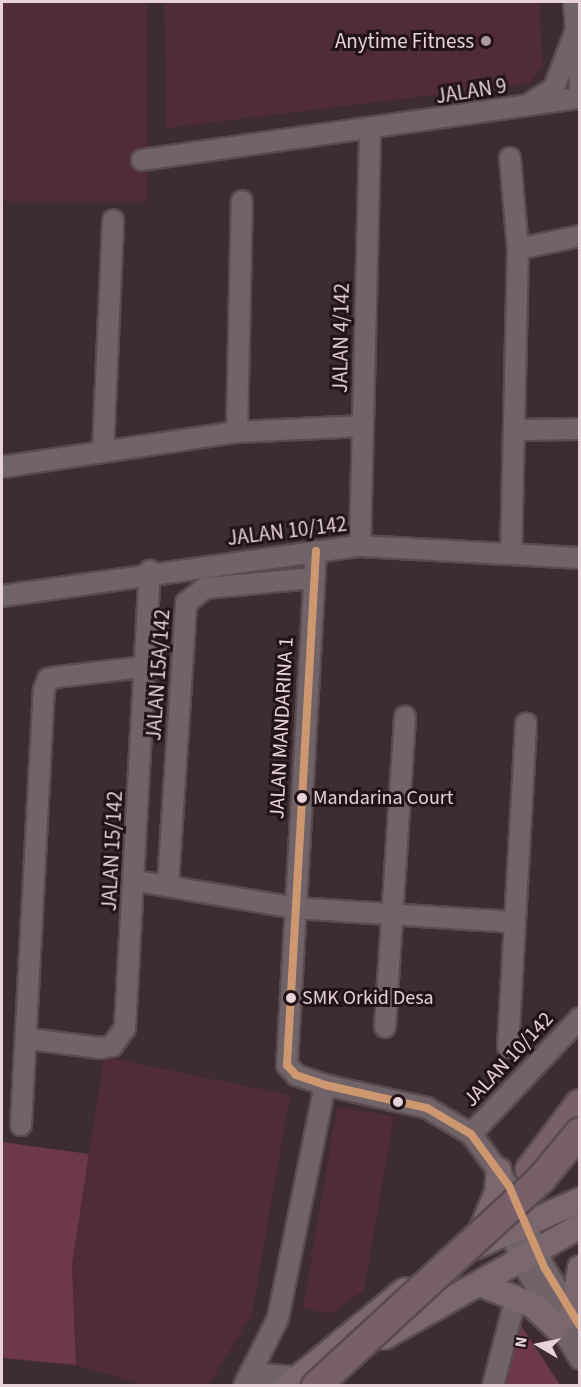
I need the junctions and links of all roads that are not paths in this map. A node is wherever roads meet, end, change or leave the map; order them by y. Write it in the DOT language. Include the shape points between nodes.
graph roads {
  1 [pos="574,2"];
  2 [pos="578,33"];
  3 [pos="579,88"];
  4 [pos="579,98"];
  5 [pos="523,107"];
  6 [pos="370,130"];
  7 [pos="510,158"];
  8 [pos="142,160"];
  9 [pos="242,201"];
  10 [pos="113,220"];
  11 [pos="579,236"];
  12 [pos="518,249"];
  13 [pos="363,426"];
  14 [pos="579,429"];
  15 [pos="517,430"];
  16 [pos="237,432"];
  17 [pos="103,452"];
  18 [pos="2,467"];
  19 [pos="360,546"];
  20 [pos="316,551"];
  21 [pos="511,554"];
  22 [pos="579,558"];
  23 [pos="150,571"];
  24 [pos="313,578"];
  25 [pos="2,596"];
  26 [pos="143,667"];
  27 [pos="405,717"];
  28 [pos="526,724"];
  29 [pos="137,881"];
  30 [pos="168,884"];
  31 [pos="295,908"];
  32 [pos="392,915"];
  33 [pos="513,922"];
  34 [pos="579,1018"];
  35 [pos="385,1027"];
  36 [pos="30,1039"];
  37 [pos="508,1047"];
  38 [pos="325,1085"];
  39 [pos="579,1104"];
  40 [pos="21,1125"];
  41 [pos="579,1132"];
  42 [pos="471,1134"];
  43 [pos="579,1142"];
  44 [pos="499,1170"];
  45 [pos="530,1170"];
  46 [pos="512,1192"];
  47 [pos="576,1210"];
  48 [pos="518,1227"];
  49 [pos="472,1249"];
  50 [pos="529,1256"];
  51 [pos="579,1268"];
  52 [pos="480,1284"];
  53 [pos="516,1297"];
  54 [pos="569,1323"];
  55 [pos="579,1359"];
  56 [pos="249,1381"];
  57 [pos="302,1383"];
  58 [pos="326,1386"];
  59 [pos="493,1386"];
  1 -- 2 [label="street"];
  2 -- 3 [label="street"];
  2 -- 5 [label="street" via="554,88"];
  4 -- 5 [label="street, JALAN 9"];
  5 -- 6 [label="street, JALAN 9"];
  6 -- 8 [label="street, JALAN 9"];
  6 -- 13 [label="street, JALAN 4/142"];
  7 -- 12 [label="street"];
  9 -- 16 [label="street"];
  10 -- 17 [label="street"];
  11 -- 12 [label="street"];
  12 -- 15 [label="street"];
  13 -- 16 [label="street"];
  13 -- 19 [label="street, JALAN 4/142"];
  14 -- 15 [label="street"];
  15 -- 21 [label="street"];
  16 -- 17 [label="street"];
  17 -- 18 [label="street"];
  19 -- 20 [label="street, JALAN 10/142"];
  19 -- 21 [label="street, JALAN 10/142"];
  20 -- 23 [label="street, JALAN 10/142"];
  20 -- 24 [label="street, JALAN MANDARINA 1"];
  21 -- 22 [label="street, JALAN 10/142"];
  23 -- 25 [label="street, JALAN 10/142"];
  23 -- 26 [label="street, JALAN 15/142"];
  24 -- 30 [label="street, JALAN 15A/142" via="205,588 186,603"];
  24 -- 31 [label="street, JALAN MANDARINA 1"];
  26 -- 29 [label="street, JALAN 15/142"];
  26 -- 36 [label="street" via="48,679 44,690"];
  27 -- 32 [label="street"];
  28 -- 33 [label="street"];
  29 -- 30 [label="street"];
  29 -- 36 [label="street, JALAN 15/142" via="120,1040 100,1048"];
  30 -- 31 [label="street"];
  31 -- 32 [label="street"];
  31 -- 38 [label="street, JALAN MANDARINA 1" via="284,1053 296,1075"];
  32 -- 33 [label="street"];
  32 -- 35 [label="street"];
  33 -- 37 [label="street"];
  34 -- 42 [label="street, JALAN 10/142"];
  36 -- 40 [label="street"];
  38 -- 42 [label="street, JALAN MANDARINA 1" via="427,1107"];
  38 -- 56 [label="street" via="288,1281 278,1318"];
  39 -- 45 [label="highway"];
  41 -- 57 [label="highway, bridge" via="541,1179"];
  42 -- 44 [label="street, JALAN MANDARINA 1"];
  43 -- 45 [label="highway, bridge"];
  44 -- 46 [label="street, JALAN MANDARINA 1"];
  44 -- 48 [label="street, JALAN MANDARINA 1"];
  44 -- 49 [label="main road" via="497,1192"];
  45 -- 57 [label="highway"];
  46 -- 47 [label="main road"];
  46 -- 48 [label="street, JALAN MANDARINA 1"];
  47 -- 48 [label="main road"];
  47 -- 50 [label="main road"];
  48 -- 49 [label="main road"];
  48 -- 50 [label="street"];
  49 -- 57 [label="main road" via="394,1296"];
  50 -- 52 [label="main road"];
  50 -- 54 [label="street"];
  51 -- 54 [label="main road"];
  52 -- 53 [label="main road"];
  52 -- 58 [label="main road" via="408,1320"];
  53 -- 54 [label="main road"];
  53 -- 59 [label="street"];
  54 -- 55 [label="street"];
  56 -- 57 [label="street"];
}
